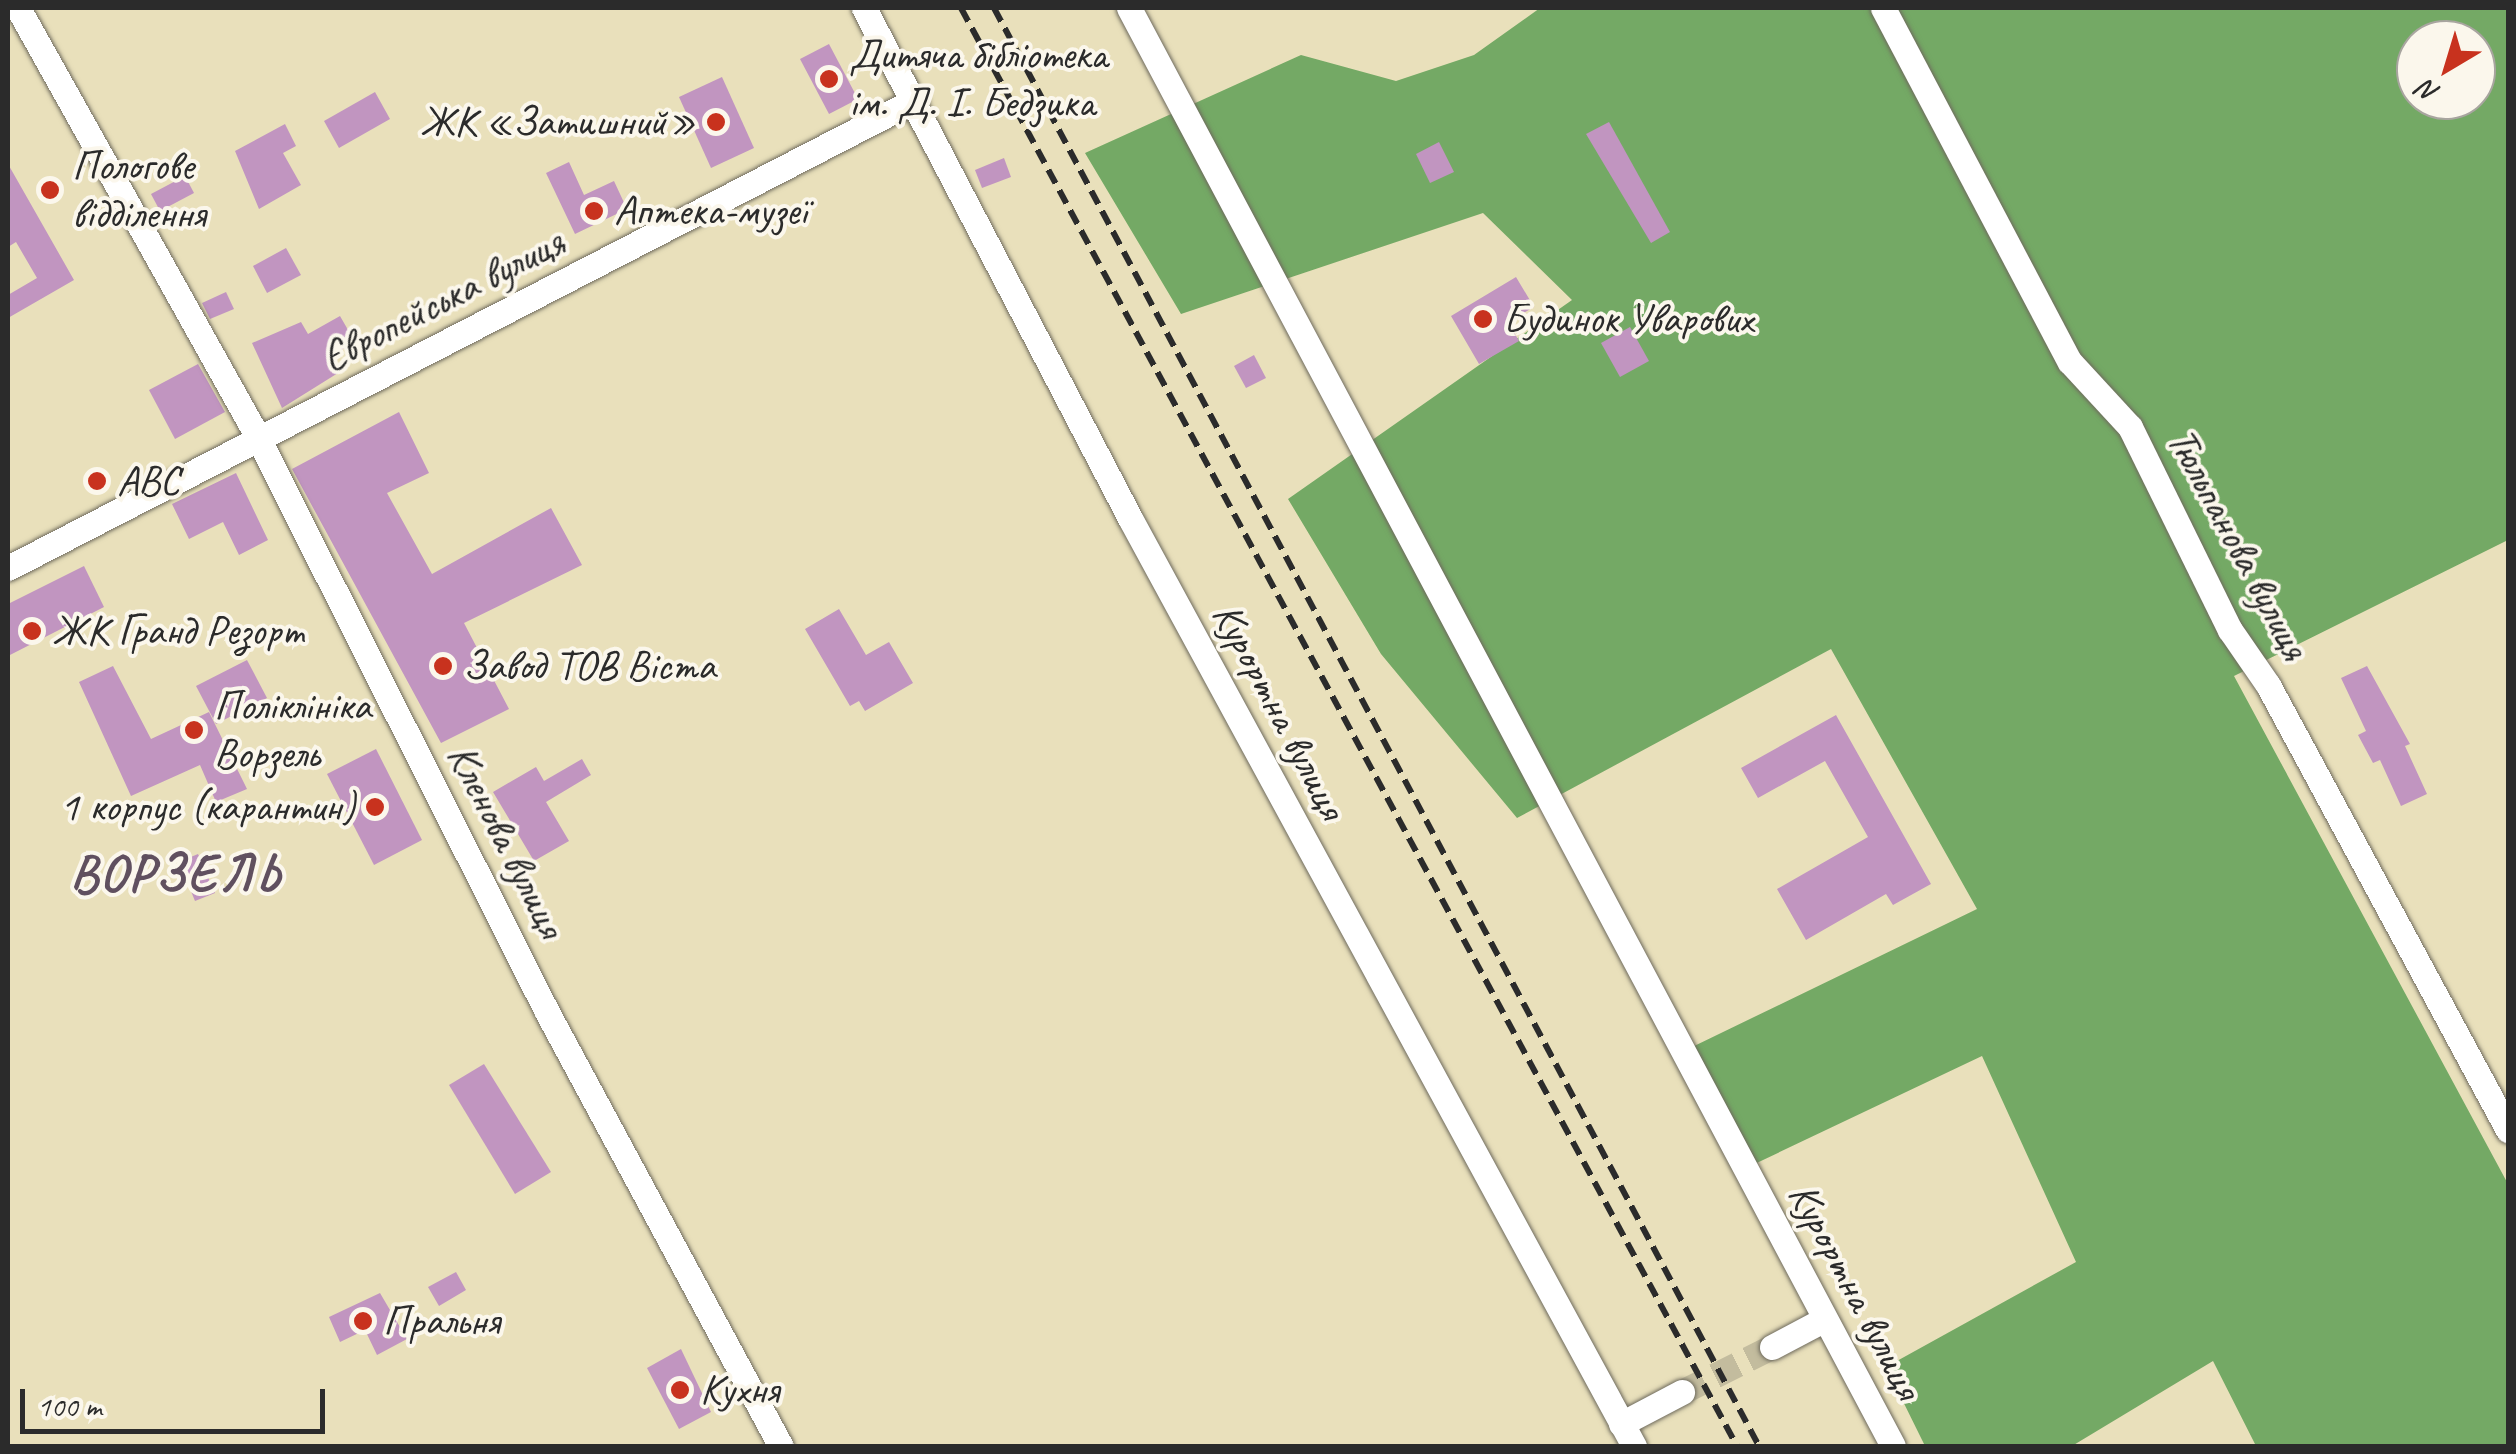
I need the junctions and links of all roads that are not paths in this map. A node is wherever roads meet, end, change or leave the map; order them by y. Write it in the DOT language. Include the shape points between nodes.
graph roads {
  1 [pos="18,8"];
  2 [pos="864,8"];
  3 [pos="1129,8"];
  4 [pos="1883,8"];
  5 [pos="915,100"];
  6 [pos="260,440"];
  7 [pos="8,568"];
  8 [pos="2508,1130"];
  9 [pos="1824,1320"];
  10 [pos="1772,1347"];
  11 [pos="1682,1392"];
  12 [pos="1628,1436"];
  13 [pos="782,1446"];
  14 [pos="1893,1446"];
  1 -- 6 [label="street, Кленова вулиця"];
  2 -- 5 [label="street, Курортна вулиця"];
  3 -- 9 [label="street, Курортна вулиця"];
  4 -- 8 [label="street, Тюльпанова вулиця" via="2070,362 2130,427 2213,597 2268,685"];
  5 -- 6 [label="street, Європейська вулиця"];
  5 -- 12 [label="street, Курортна вулиця" via="1131,520"];
  6 -- 7 [label="street, Європейська вулиця"];
  6 -- 13 [label="street, Кленова вулиця" via="546,1012"];
  9 -- 10 [label="street"];
  9 -- 14 [label="street, Курортна вулиця"];
  11 -- 12 [label="street"];
}
